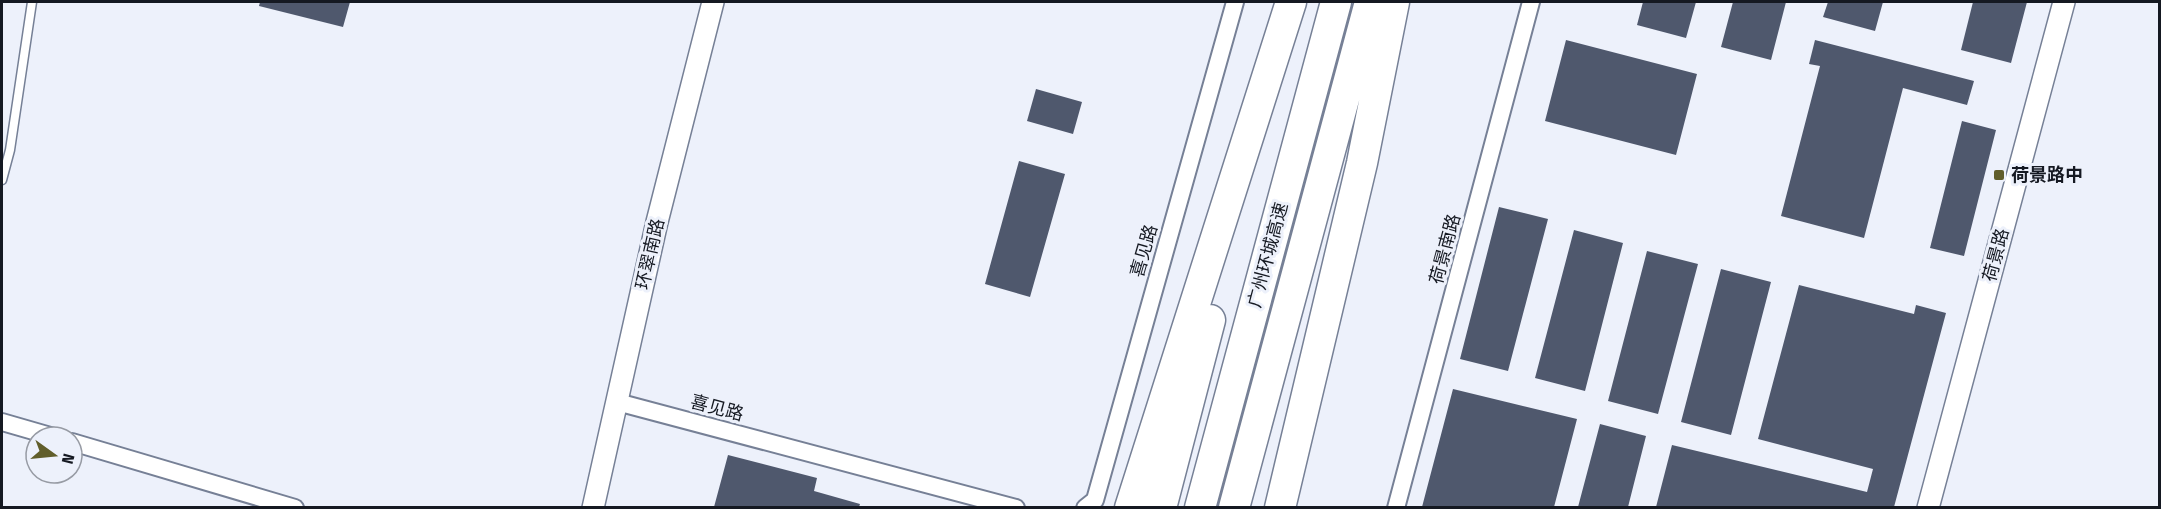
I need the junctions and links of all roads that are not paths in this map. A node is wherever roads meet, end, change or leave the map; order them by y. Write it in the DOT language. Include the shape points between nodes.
graph roads {
  1 [pos="32,2"];
  2 [pos="713,2"];
  3 [pos="1235,2"];
  4 [pos="1291,2"];
  5 [pos="1296,2"];
  6 [pos="1336,2"];
  7 [pos="1370,2"];
  8 [pos="1394,2"];
  9 [pos="1532,2"];
  10 [pos="2064,2"];
  11 [pos="2,180"];
  12 [pos="617,402"];
  13 [pos="2,422"];
  14 [pos="24,428"];
  15 [pos="84,445"];
  16 [pos="295,507"];
  17 [pos="593,507"];
  18 [pos="1016,507"];
  19 [pos="1085,507"];
  20 [pos="1130,507"];
  21 [pos="1161,507"];
  22 [pos="1200,507"];
  23 [pos="1234,507"];
  24 [pos="1282,507"];
  25 [pos="1396,507"];
  26 [pos="1928,507"];
  1 -- 11 [label="lane"];
  2 -- 12 [label="street, 环翠南路" via="657,222"];
  3 -- 19 [label="street, 喜见路" via="1095,500"];
  4 -- 20 [label="highway"];
  5 -- 21 [label="highway"];
  6 -- 22 [label="highway, 广州环城高速"];
  7 -- 23 [label="highway, 广州环城高速"];
  8 -- 24 [label="highway" via="1362,163"];
  9 -- 25 [label="street, 荷景南路"];
  10 -- 26 [label="street, 荷景路"];
  12 -- 17 [label="street, 环翠南路"];
  12 -- 18 [label="street, 喜见路"];
  13 -- 14 [label="street"];
  15 -- 16 [label="street"];
}
